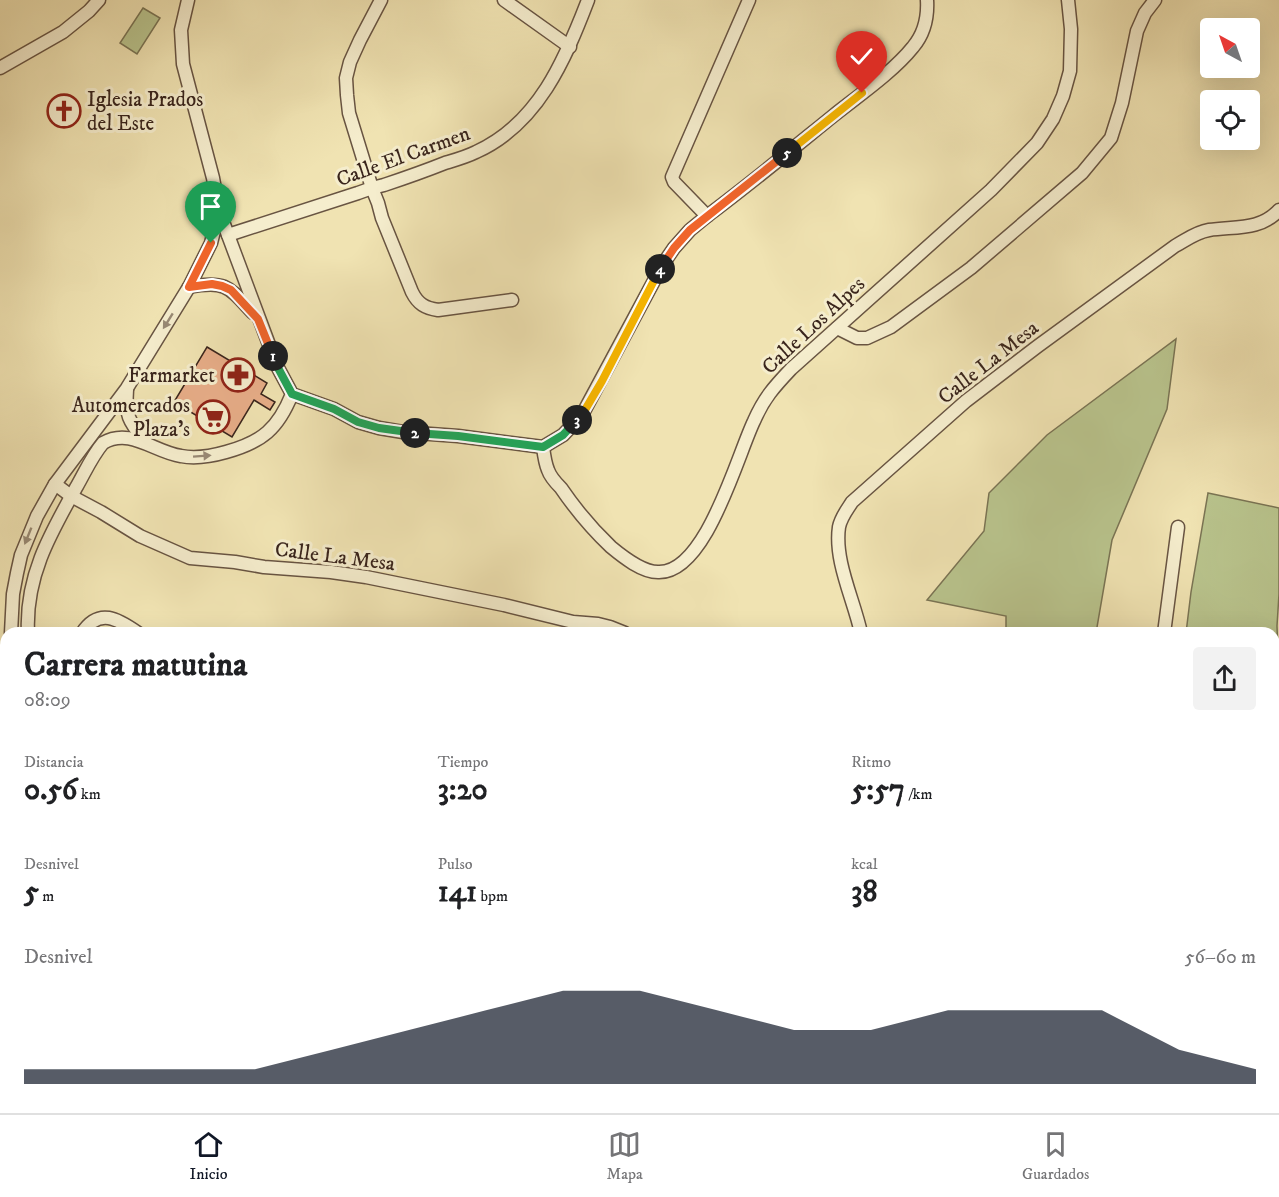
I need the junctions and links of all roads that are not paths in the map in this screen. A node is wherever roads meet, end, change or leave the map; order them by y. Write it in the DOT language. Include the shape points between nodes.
graph roads {
  1 [pos="99,0"];
  2 [pos="188,0"];
  3 [pos="381,0"];
  4 [pos="504,0"];
  5 [pos="588,0"];
  6 [pos="749,0"];
  7 [pos="927,0"];
  8 [pos="1068,0"];
  9 [pos="1155,0"];
  10 [pos="570,47"];
  11 [pos="0,68"];
  12 [pos="372,188"];
  13 [pos="1279,210"];
  14 [pos="219,211"];
  15 [pos="707,216"];
  16 [pos="228,235"];
  17 [pos="189,287"];
  18 [pos="512,300"];
  19 [pos="258,319"];
  20 [pos="837,328"];
  21 [pos="127,388"];
  22 [pos="292,394"];
  23 [pos="146,443"];
  24 [pos="543,447"];
  25 [pos="55,484"];
  26 [pos="71,496"];
  27 [pos="1178,527"];
  28 [pos="11,627"];
  29 [pos="28,627"];
  30 [pos="86,627"];
  31 [pos="128,627"];
  32 [pos="610,627"];
  33 [pos="860,627"];
  34 [pos="1165,627"];
  1 -- 11 [label="street" via="63,32"];
  2 -- 14 [label="street" via="182,30 183,64"];
  3 -- 12 [label="street" via="360,39 346,78 349,113"];
  4 -- 10 [label="street"];
  5 -- 10 [label="street, Calle El Carmen"];
  6 -- 15 [label="street" via="672,177"];
  7 -- 15 [label="street" via="923,30 914,46 892,68"];
  8 -- 20 [label="street, Calle Los Alpes" via="1070,71 1053,119 1037,143 991,190"];
  9 -- 20 [label="street" via="1137,31 1111,138 1082,172 971,268 891,327 867,338 856,338"];
  10 -- 12 [label="street, Calle El Carmen" via="536,105 498,139 477,152"];
  12 -- 16 [label="street, Calle El Carmen"];
  12 -- 18 [label="street" via="417,302 438,310"];
  13 -- 33 [label="street, Calle La Mesa" via="1256,225 1207,230 1175,246 966,401 852,502 839,527 839,543"];
  14 -- 16 [label="street"];
  14 -- 17 [label="street" via="211,243"];
  15 -- 24 [label="street" via="690,230 663,264 582,415 563,435"];
  16 -- 19 [label="street"];
  17 -- 19 [label="street" via="212,284 231,290"];
  17 -- 21 [label="street, one-way"];
  19 -- 22 [label="street"];
  20 -- 24 [label="street, Calle Los Alpes" via="769,393 707,532 692,554 671,570 651,571 624,559 596,533 548,471"];
  21 -- 23 [label="street" via="128,416"];
  21 -- 25 [label="street"];
  23 -- 22 [label="street, one-way" via="192,457 212,456 248,445 283,415"];
  22 -- 24 [label="street" via="379,428"];
  23 -- 26 [label="street" via="118,436 103,443"];
  25 -- 26 [label="street, Calle La Mesa"];
  25 -- 28 [label="street, one-way" via="21,555"];
  26 -- 29 [label="street" via="34,573"];
  26 -- 32 [label="street, Calle La Mesa" via="140,536 190,558 366,577"];
  27 -- 34 [label="street"];
  30 -- 31 [label="street" via="105,617"];
}
